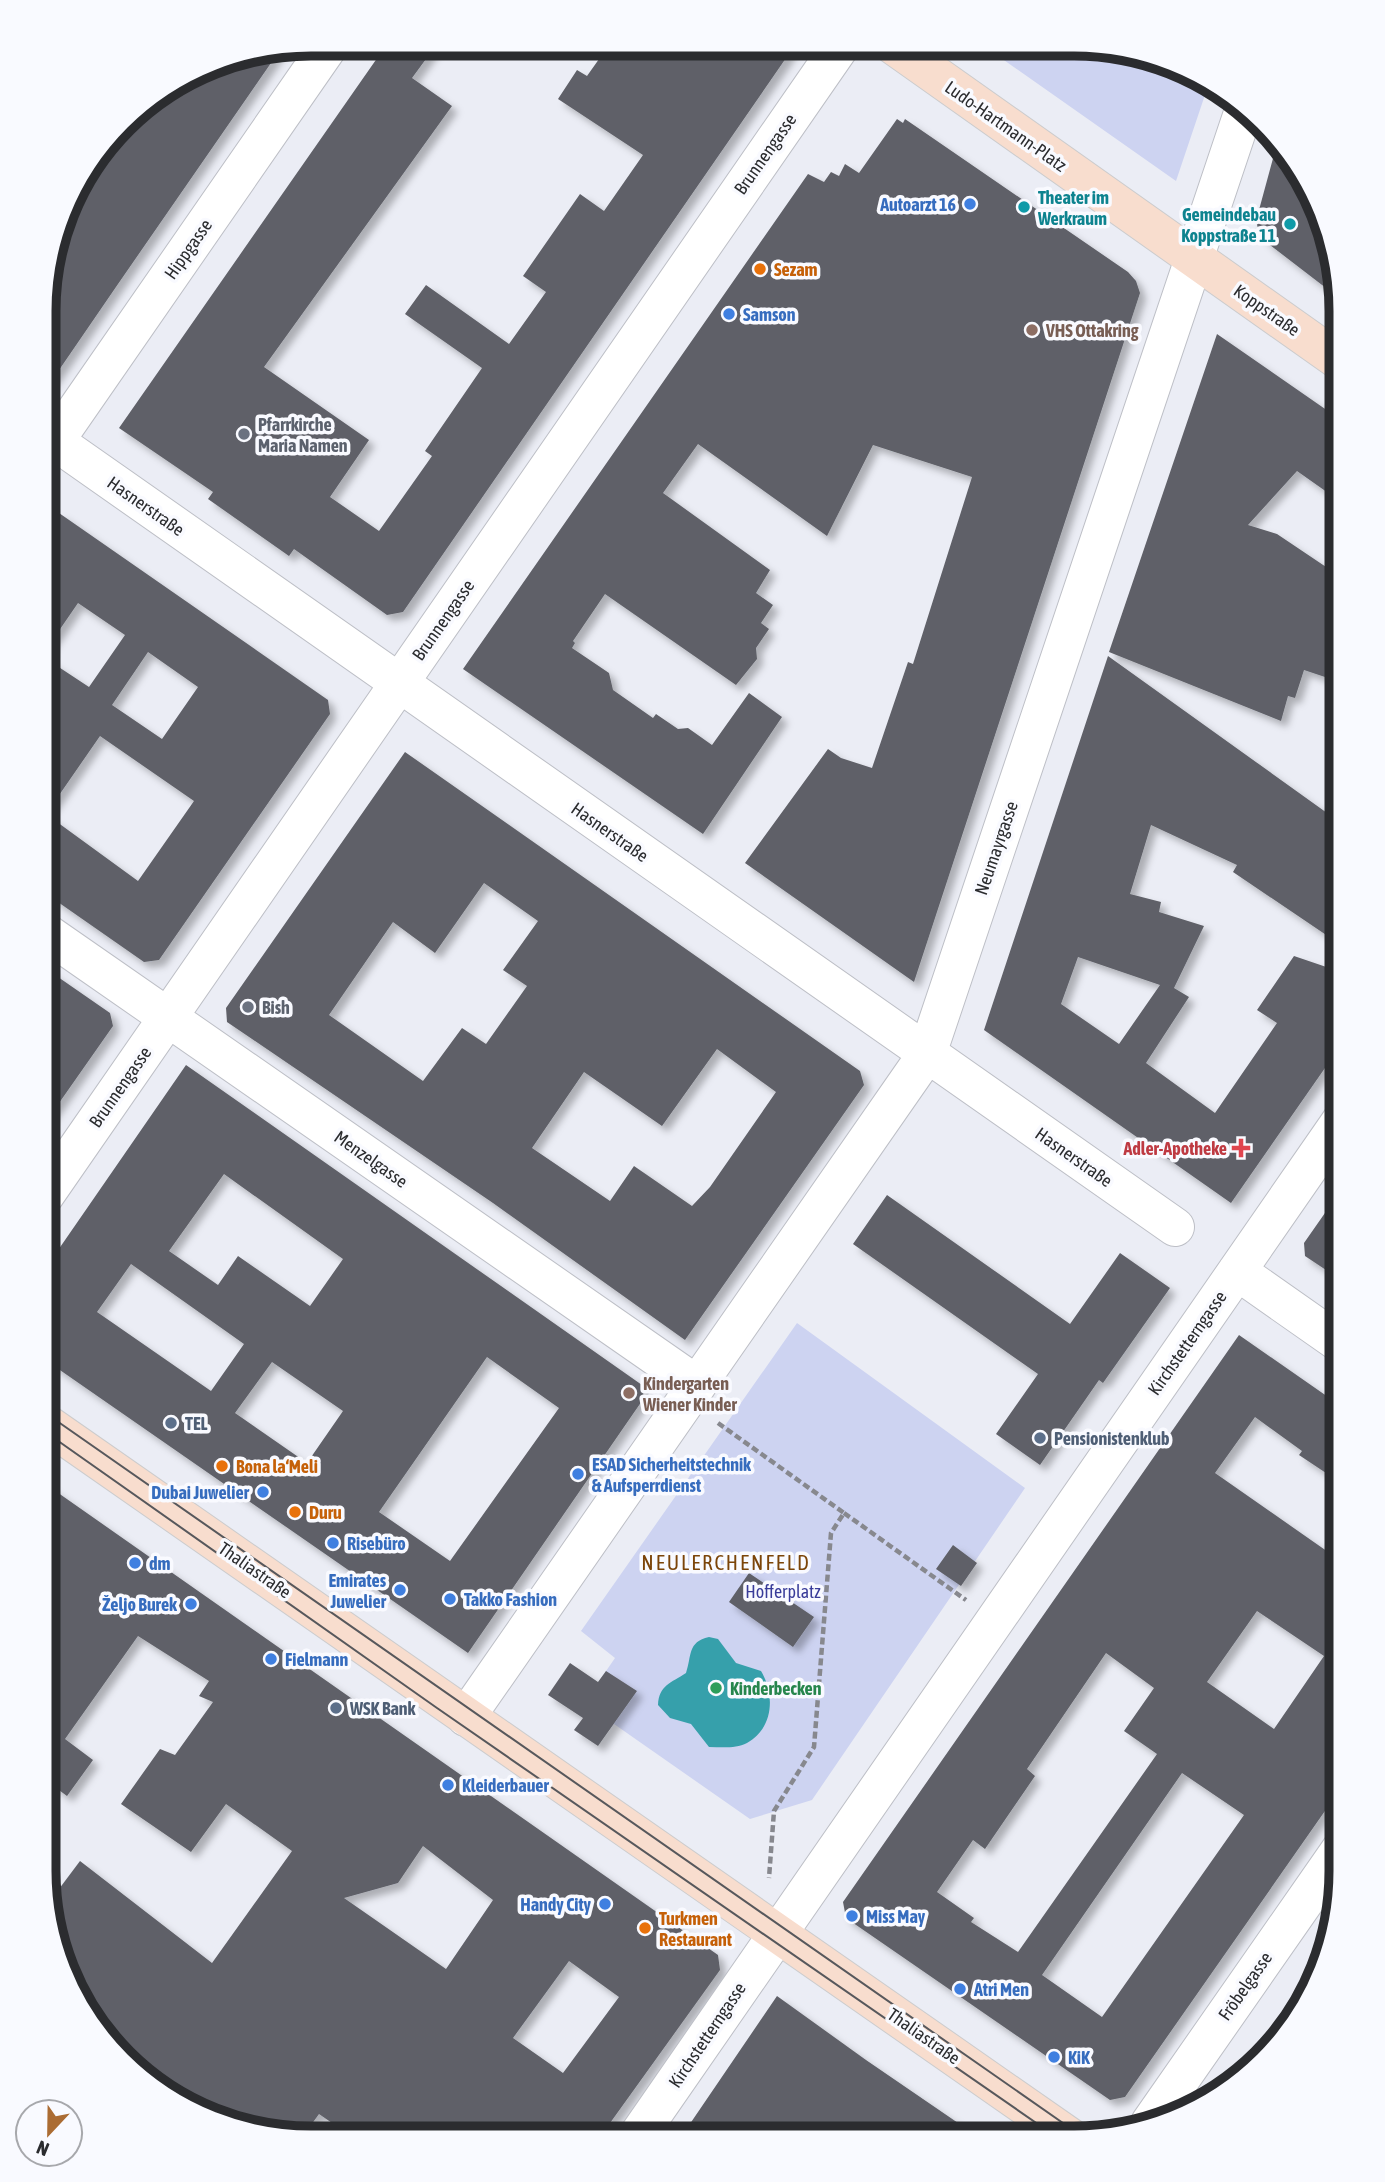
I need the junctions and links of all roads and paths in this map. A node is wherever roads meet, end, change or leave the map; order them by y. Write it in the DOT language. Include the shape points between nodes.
graph roads {
  1 [pos="322,56"];
  2 [pos="833,56"];
  3 [pos="907,56"];
  4 [pos="1241,118"];
  5 [pos="1194,259"];
  6 [pos="1329,354"];
  7 [pos="56,434"];
  8 [pos="56,449"];
  9 [pos="399,684"];
  10 [pos="56,940"];
  11 [pos="167,1018"];
  12 [pos="927,1054"];
  13 [pos="1329,1138"];
  14 [pos="56,1179"];
  15 [pos="1175,1227"];
  16 [pos="1237,1271"];
  17 [pos="1329,1336"];
  18 [pos="703,1396"];
  19 [pos="56,1430"];
  20 [pos="844,1513"];
  21 [pos="982,1619"];
  22 [pos="466,1717"];
  23 [pos="1329,1866"];
  24 [pos="800,1902"];
  25 [pos="776,1933"];
  26 [pos="1158,2111"];
  27 [pos="644,2126"];
  28 [pos="1054,2126"];
  1 -- 7 [label="street, Hippgasse"];
  2 -- 9 [label="street, Brunnengasse"];
  3 -- 5 [label="main road, Ludo-Hartmann-Platz"];
  4 -- 5 [label="street"];
  5 -- 6 [label="main road, Koppstraße"];
  5 -- 12 [label="street, Neumayrgasse"];
  8 -- 9 [label="street, Hasnerstraße"];
  9 -- 11 [label="street, Brunnengasse"];
  9 -- 12 [label="street, Hasnerstraße"];
  10 -- 11 [label="street, Menzelgasse"];
  11 -- 14 [label="street, Brunnengasse"];
  11 -- 18 [label="street, Menzelgasse"];
  12 -- 15 [label="street, Hasnerstraße"];
  12 -- 18 [label="street, Neumayrgasse"];
  13 -- 16 [label="street, Kirchstetterngasse"];
  16 -- 17 [label="street"];
  16 -- 21 [label="street, Kirchstetterngasse" via="1034,1564"];
  18 -- 20 [label="path" via="722,1410 717,1422"];
  18 -- 22 [label="street" via="611,1508"];
  19 -- 22 [label="main road, Thaliastraße"];
  20 -- 21 [label="path"];
  20 -- 24 [label="path" via="831,1533 814,1747 774,1811 769,1879"];
  21 -- 24 [label="street" via="886,1778"];
  22 -- 25 [label="main road"];
  23 -- 26 [label="street, Fröbelgasse"];
  24 -- 25 [label="street"];
  25 -- 27 [label="street, Kirchstetterngasse"];
  25 -- 28 [label="main road, Thaliastraße"];
}
